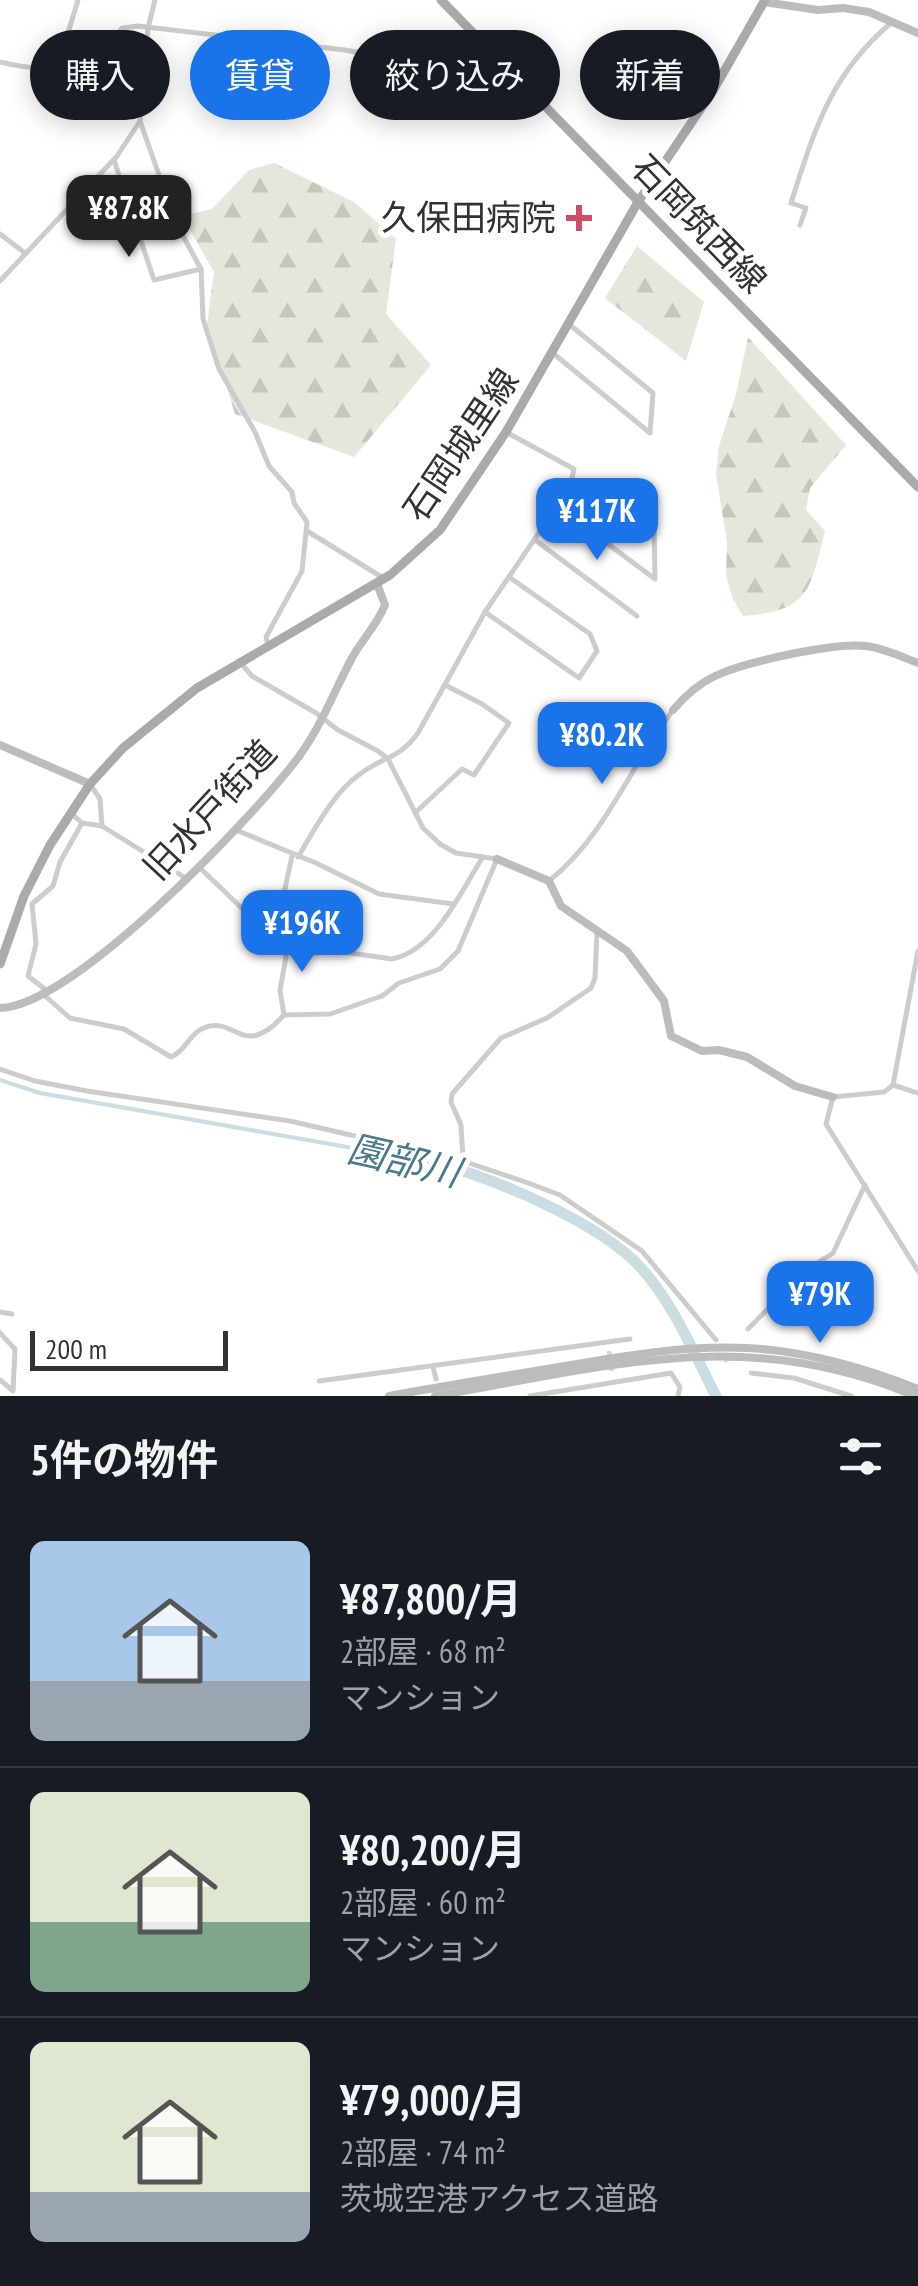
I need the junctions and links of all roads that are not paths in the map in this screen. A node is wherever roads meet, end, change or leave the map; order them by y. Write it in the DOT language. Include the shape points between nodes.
graph roads {
  1 [pos="78,0"];
  2 [pos="155,0"];
  3 [pos="442,0"];
  4 [pos="762,1"];
  5 [pos="893,22"];
  6 [pos="148,28"];
  7 [pos="69,30"];
  8 [pos="120,30"];
  9 [pos="471,30"];
  10 [pos="918,34"];
  11 [pos="350,51"];
  12 [pos="0,62"];
  13 [pos="30,70"];
  14 [pos="559,120"];
  15 [pos="140,121"];
  16 [pos="114,160"];
  17 [pos="638,202"];
  18 [pos="800,225"];
  19 [pos="0,234"];
  20 [pos="26,254"];
  21 [pos="201,269"];
  22 [pos="0,280"];
  23 [pos="570,325"];
  24 [pos="554,354"];
  25 [pos="506,432"];
  26 [pos="918,486"];
  27 [pos="570,487"];
  28 [pos="557,506"];
  29 [pos="307,531"];
  30 [pos="534,540"];
  31 [pos="509,577"];
  32 [pos="381,581"];
  33 [pos="484,612"];
  34 [pos="637,616"];
  35 [pos="268,645"];
  36 [pos="239,661"];
  37 [pos="918,663"];
  38 [pos="445,685"];
  39 [pos="673,710"];
  40 [pos="320,718"];
  41 [pos="0,745"];
  42 [pos="388,759"];
  43 [pos="90,784"];
  44 [pos="69,812"];
  45 [pos="415,813"];
  46 [pos="82,823"];
  47 [pos="102,826"];
  48 [pos="235,830"];
  49 [pos="295,856"];
  50 [pos="482,857"];
  51 [pos="497,859"];
  52 [pos="199,867"];
  53 [pos="187,879"];
  54 [pos="548,881"];
  55 [pos="453,904"];
  56 [pos="278,921"];
  57 [pos="597,931"];
  58 [pos="280,943"];
  59 [pos="918,951"];
  60 [pos="0,964"];
  61 [pos="46,994"];
  62 [pos="0,1008"];
  63 [pos="284,1016"];
  64 [pos="0,1070"];
  65 [pos="893,1085"];
  66 [pos="918,1093"];
  67 [pos="834,1097"];
  68 [pos="463,1161"];
  69 [pos="864,1185"];
  70 [pos="918,1271"];
  71 [pos="0,1312"];
  72 [pos="12,1314"];
  73 [pos="748,1329"];
  74 [pos="0,1332"];
  75 [pos="630,1339"];
  76 [pos="608,1342"];
  77 [pos="713,1347"];
  78 [pos="609,1351"];
  79 [pos="686,1352"];
  80 [pos="434,1367"];
  81 [pos="612,1372"];
  82 [pos="752,1373"];
  83 [pos="436,1379"];
  84 [pos="0,1380"];
  85 [pos="614,1380"];
  86 [pos="319,1381"];
  87 [pos="916,1393"];
  88 [pos="389,1396"];
  89 [pos="435,1396"];
  90 [pos="530,1396"];
  91 [pos="678,1396"];
  92 [pos="851,1396"];
  1 -- 7 [label="street"];
  2 -- 6 [label="street"];
  3 -- 9 [label="main road, 石岡筑西線"];
  4 -- 5 [label="street" via="868,12"];
  4 -- 17 [label="main road, 石岡城里線" via="714,89"];
  5 -- 10 [label="street"];
  5 -- 18 [label="street" via="856,54 829,100 791,203 806,208"];
  6 -- 8 [label="street"];
  6 -- 11 [label="street"];
  6 -- 15 [label="street"];
  12 -- 13 [label="street"];
  14 -- 17 [label="main road, 石岡筑西線"];
  15 -- 16 [label="street"];
  15 -- 21 [label="street" via="176,223"];
  16 -- 20 [label="street"];
  16 -- 21 [label="street" via="154,280"];
  17 -- 23 [label="main road, 石岡城里線"];
  17 -- 26 [label="main road, 石岡筑西線"];
  19 -- 20 [label="street"];
  20 -- 22 [label="street"];
  21 -- 29 [label="street" via="203,320 219,369 269,466 292,492"];
  23 -- 24 [label="main road, 石岡城里線"];
  23 -- 24 [label="street" via="653,394 650,433"];
  24 -- 25 [label="main road, 石岡城里線"];
  25 -- 27 [label="street" via="574,469"];
  25 -- 32 [label="main road, 石岡城里線" via="434,537"];
  27 -- 28 [label="street"];
  27 -- 28 [label="street" via="654,523 655,579"];
  28 -- 30 [label="street"];
  29 -- 32 [label="street"];
  29 -- 35 [label="street" via="302,571 266,637"];
  30 -- 31 [label="street"];
  30 -- 34 [label="street"];
  31 -- 33 [label="street"];
  31 -- 33 [label="street" via="590,634 598,651 578,678"];
  32 -- 35 [label="main road, 石岡城里線"];
  32 -- 40 [label="street, 旧水戸街道" via="381,615"];
  33 -- 38 [label="street"];
  35 -- 36 [label="main road, 石岡城里線"];
  36 -- 40 [label="street"];
  36 -- 43 [label="main road, 石岡城里線" via="164,711"];
  37 -- 39 [label="street" via="864,645 785,655 717,674"];
  38 -- 42 [label="street" via="405,751"];
  38 -- 45 [label="street" via="509,723 474,776 462,769"];
  39 -- 54 [label="street" via="592,838"];
  40 -- 42 [label="street"];
  40 -- 48 [label="street, 旧水戸街道" via="297,760"];
  41 -- 43 [label="street"];
  42 -- 45 [label="street"];
  42 -- 49 [label="street" via="346,786"];
  43 -- 44 [label="main road, 石岡城里線"];
  43 -- 47 [label="street" via="100,799"];
  44 -- 46 [label="street"];
  44 -- 60 [label="main road, 石岡城里線" via="32,879"];
  45 -- 50 [label="street" via="440,844"];
  46 -- 47 [label="street"];
  46 -- 61 [label="street" via="53,886 32,904 36,944 28,976"];
  47 -- 53 [label="street"];
  48 -- 49 [label="street"];
  48 -- 52 [label="street, 旧水戸街道"];
  49 -- 55 [label="street" via="379,894"];
  49 -- 56 [label="street"];
  50 -- 51 [label="street"];
  50 -- 55 [label="street"];
  51 -- 54 [label="street"];
  51 -- 63 [label="street" via="458,951 440,968 330,1014"];
  52 -- 53 [label="street, 旧水戸街道"];
  52 -- 56 [label="street" via="252,918"];
  53 -- 61 [label="street, 旧水戸街道"];
  54 -- 57 [label="street" via="562,906"];
  55 -- 58 [label="street" via="407,956"];
  56 -- 58 [label="street"];
  57 -- 67 [label="street" via="627,951 664,1001 671,1036 702,1051 746,1057 795,1086"];
  57 -- 68 [label="street" via="591,988 501,1038 452,1094"];
  58 -- 63 [label="street" via="286,957"];
  59 -- 65 [label="street"];
  61 -- 62 [label="street, 旧水戸街道"];
  61 -- 63 [label="street" via="70,1018 124,1029 171,1057 205,1027 246,1036 267,1033"];
  64 -- 68 [label="street" via="87,1091 290,1121"];
  65 -- 66 [label="street"];
  65 -- 67 [label="street" via="884,1092"];
  67 -- 69 [label="street" via="826,1124"];
  68 -- 77 [label="street" via="560,1195 596,1217 653,1262"];
  69 -- 70 [label="street"];
  69 -- 73 [label="street" via="833,1253 805,1271"];
  71 -- 72 [label="street"];
  74 -- 84 [label="street" via="15,1349 13,1390"];
  75 -- 76 [label="street"];
  76 -- 78 [label="street"];
  76 -- 80 [label="street"];
  77 -- 79 [label="street"];
  77 -- 87 [label="street" via="823,1366"];
  79 -- 88 [label="street" via="621,1356"];
  79 -- 89 [label="street"];
  80 -- 83 [label="street"];
  80 -- 86 [label="street"];
  81 -- 85 [label="street"];
  82 -- 92 [label="street"];
  85 -- 90 [label="street"];
  85 -- 91 [label="street" via="671,1373"];
}
